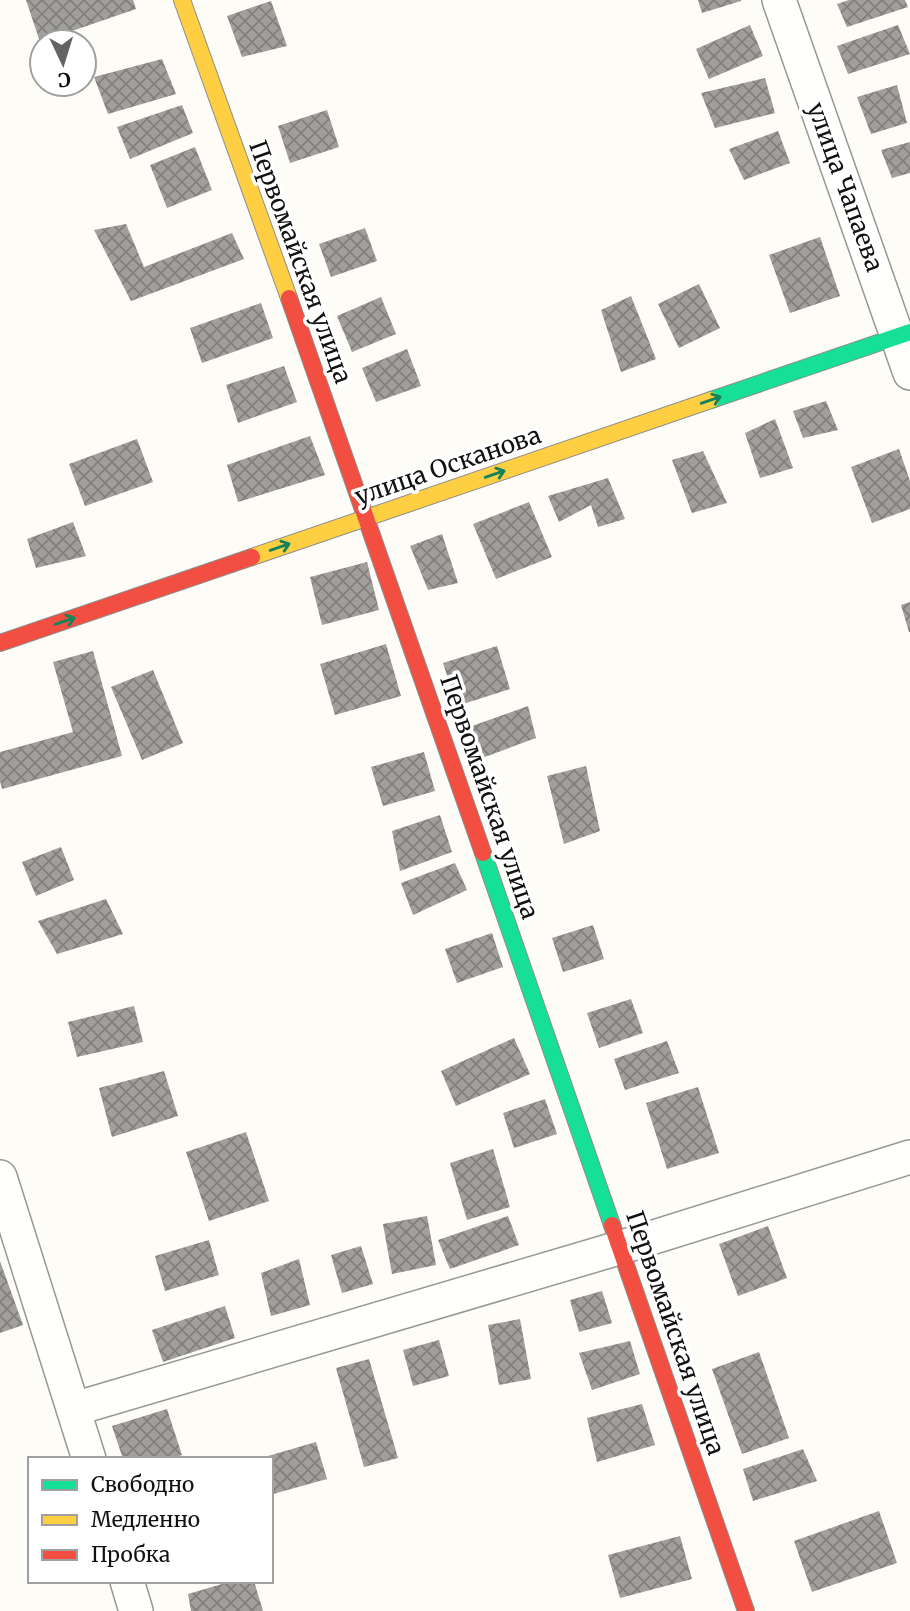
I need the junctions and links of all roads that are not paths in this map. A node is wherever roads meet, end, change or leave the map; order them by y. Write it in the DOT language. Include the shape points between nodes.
graph roads {
  1 [pos="182,0"];
  2 [pos="779,0"];
  3 [pos="904,335"];
  4 [pos="910,373"];
  5 [pos="367,517"];
  6 [pos="0,643"];
  7 [pos="910,1157"];
  8 [pos="0,1177"];
  9 [pos="622,1247"];
  10 [pos="74,1409"];
  11 [pos="88,1457"];
  12 [pos="128,1583"];
  13 [pos="136,1611"];
  14 [pos="746,1611"];
  1 -- 5 [label="street, Первомайская улица"];
  2 -- 3 [label="street, улица Чапаева"];
  3 -- 4 [label="street, улица Чапаева"];
  5 -- 3 [label="street, улица Осканова, one-way"];
  6 -- 5 [label="street, улица Осканова, one-way"];
  5 -- 9 [label="street, Первомайская улица"];
  7 -- 9 [label="street"];
  8 -- 10 [label="street"];
  9 -- 10 [label="street"];
  9 -- 14 [label="street, Первомайская улица"];
  10 -- 11 [label="street"];
  12 -- 13 [label="street"];
}
